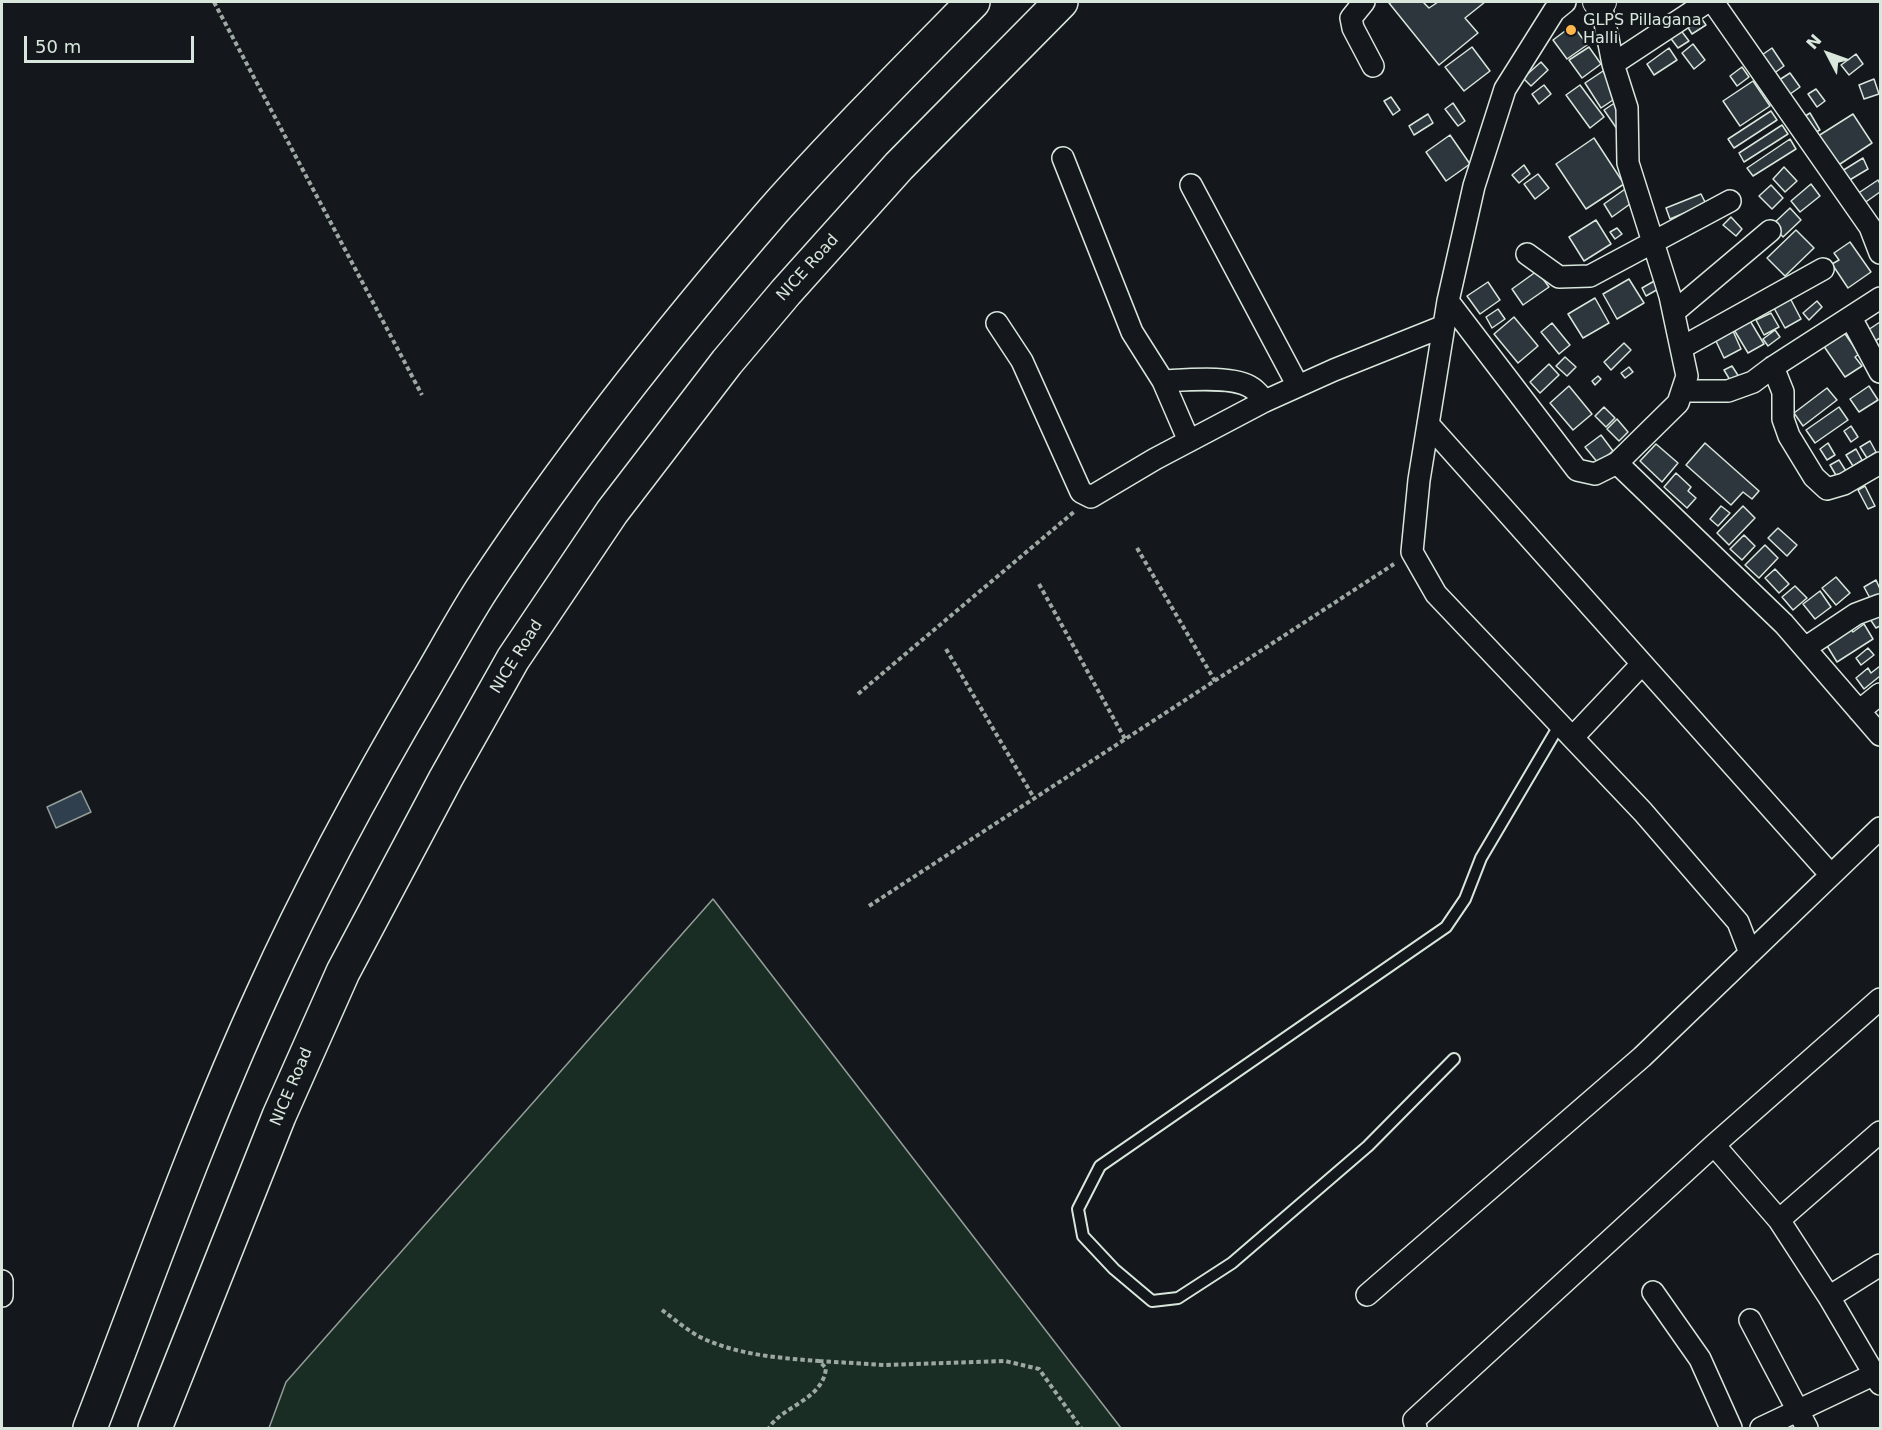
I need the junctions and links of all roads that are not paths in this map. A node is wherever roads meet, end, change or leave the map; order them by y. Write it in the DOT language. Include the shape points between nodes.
graph roads {
  1 [pos="973,2"];
  2 [pos="1061,2"];
  3 [pos="1364,2"];
  4 [pos="1565,2"];
  5 [pos="1600,2"];
  6 [pos="1707,2"];
  7 [pos="1713,2"];
  8 [pos="1613,64"];
  9 [pos="1373,66"];
  10 [pos="1063,158"];
  11 [pos="1191,185"];
  12 [pos="1730,201"];
  13 [pos="1770,231"];
  14 [pos="1653,242"];
  15 [pos="1527,254"];
  16 [pos="1881,254"];
  17 [pos="1823,269"];
  18 [pos="1881,298"];
  19 [pos="1448,301"];
  20 [pos="1674,312"];
  21 [pos="1851,318"];
  22 [pos="997,323"];
  23 [pos="1444,326"];
  24 [pos="1681,348"];
  25 [pos="1773,367"];
  26 [pos="1881,372"];
  27 [pos="1163,381"];
  28 [pos="1298,386"];
  29 [pos="1682,391"];
  30 [pos="1265,401"];
  31 [pos="1428,424"];
  32 [pos="1189,441"];
  33 [pos="1617,463"];
  34 [pos="1881,463"];
  35 [pos="1881,604"];
  36 [pos="1805,648"];
  37 [pos="1642,664"];
  38 [pos="1881,694"];
  39 [pos="1859,711"];
  40 [pos="1566,731"];
  41 [pos="1881,735"];
  42 [pos="1881,828"];
  43 [pos="1831,875"];
  44 [pos="1750,952"];
  45 [pos="1881,999"];
  46 [pos="1454,1059"];
  47 [pos="1881,1132"];
  48 [pos="1714,1145"];
  49 [pos="1779,1220"];
  50 [pos="1881,1265"];
  51 [pos="2,1281"];
  52 [pos="1653,1292"];
  53 [pos="1367,1295"];
  54 [pos="2,1296"];
  55 [pos="1829,1298"];
  56 [pos="1750,1320"];
  57 [pos="1876,1370"];
  58 [pos="1802,1420"];
  59 [pos="90,1428"];
  60 [pos="155,1428"];
  61 [pos="1416,1428"];
  62 [pos="1731,1428"];
  63 [pos="1761,1428"];
  1 -- 59 [label="highway" via="775,209 672,330 560,476 480,592 391,743 263,993 202,1137"];
  2 -- 60 [label="highway, NICE Road" via="899,166 727,362 612,512 513,659 343,972 279,1116"];
  3 -- 9 [label="street" via="1351,18"];
  4 -- 19 [label="street" via="1554,12 1505,89 1474,186"];
  5 -- 8 [label="street"];
  6 -- 8 [label="street"];
  7 -- 16 [label="street" via="1870,226"];
  8 -- 14 [label="street" via="1627,108 1628,163"];
  10 -- 27 [label="street" via="1132,332"];
  11 -- 28 [label="street"];
  12 -- 14 [label="street"];
  13 -- 20 [label="street"];
  14 -- 15 [label="street" via="1590,276 1559,277"];
  14 -- 20 [label="street"];
  17 -- 24 [label="street"];
  18 -- 21 [label="street"];
  19 -- 23 [label="street"];
  19 -- 33 [label="street" via="1577,470 1595,474"];
  20 -- 24 [label="street"];
  21 -- 25 [label="street"];
  21 -- 26 [label="street"];
  22 -- 32 [label="street" via="1022,361 1082,492 1091,497"];
  23 -- 28 [label="street"];
  23 -- 31 [label="street"];
  24 -- 29 [label="street" via="1687,376"];
  25 -- 29 [label="street" via="1753,382 1728,391"];
  25 -- 34 [label="street" via="1783,392 1789,436 1814,477 1827,489"];
  27 -- 30 [label="street" via="1233,382 1250,386"];
  27 -- 32 [label="street"];
  28 -- 30 [label="street"];
  29 -- 33 [label="street" via="1678,403"];
  30 -- 32 [label="street"];
  31 -- 37 [label="street"];
  31 -- 40 [label="street" via="1412,552 1436,594"];
  33 -- 36 [label="street"];
  35 -- 36 [label="street" via="1856,614"];
  36 -- 39 [label="street"];
  37 -- 40 [label="street"];
  37 -- 43 [label="street"];
  38 -- 39 [label="street"];
  39 -- 41 [label="street"];
  40 -- 44 [label="street" via="1643,812 1738,922"];
  40 -- 46 [label="lane" via="1481,858 1465,899 1446,927 1100,1166 1078,1209 1083,1236 1152,1301 1178,1298 1232,1263 1368,1146"];
  42 -- 43 [label="street"];
  43 -- 44 [label="street"];
  44 -- 53 [label="street" via="1642,1057"];
  45 -- 48 [label="street"];
  47 -- 49 [label="street"];
  48 -- 49 [label="street"];
  48 -- 61 [label="street" via="1413,1420"];
  49 -- 55 [label="street"];
  50 -- 55 [label="street"];
  51 -- 54 [label="street"];
  52 -- 62 [label="street" via="1700,1359"];
  55 -- 57 [label="street"];
  56 -- 58 [label="street"];
  57 -- 58 [label="street"];
  58 -- 63 [label="street"];
}
